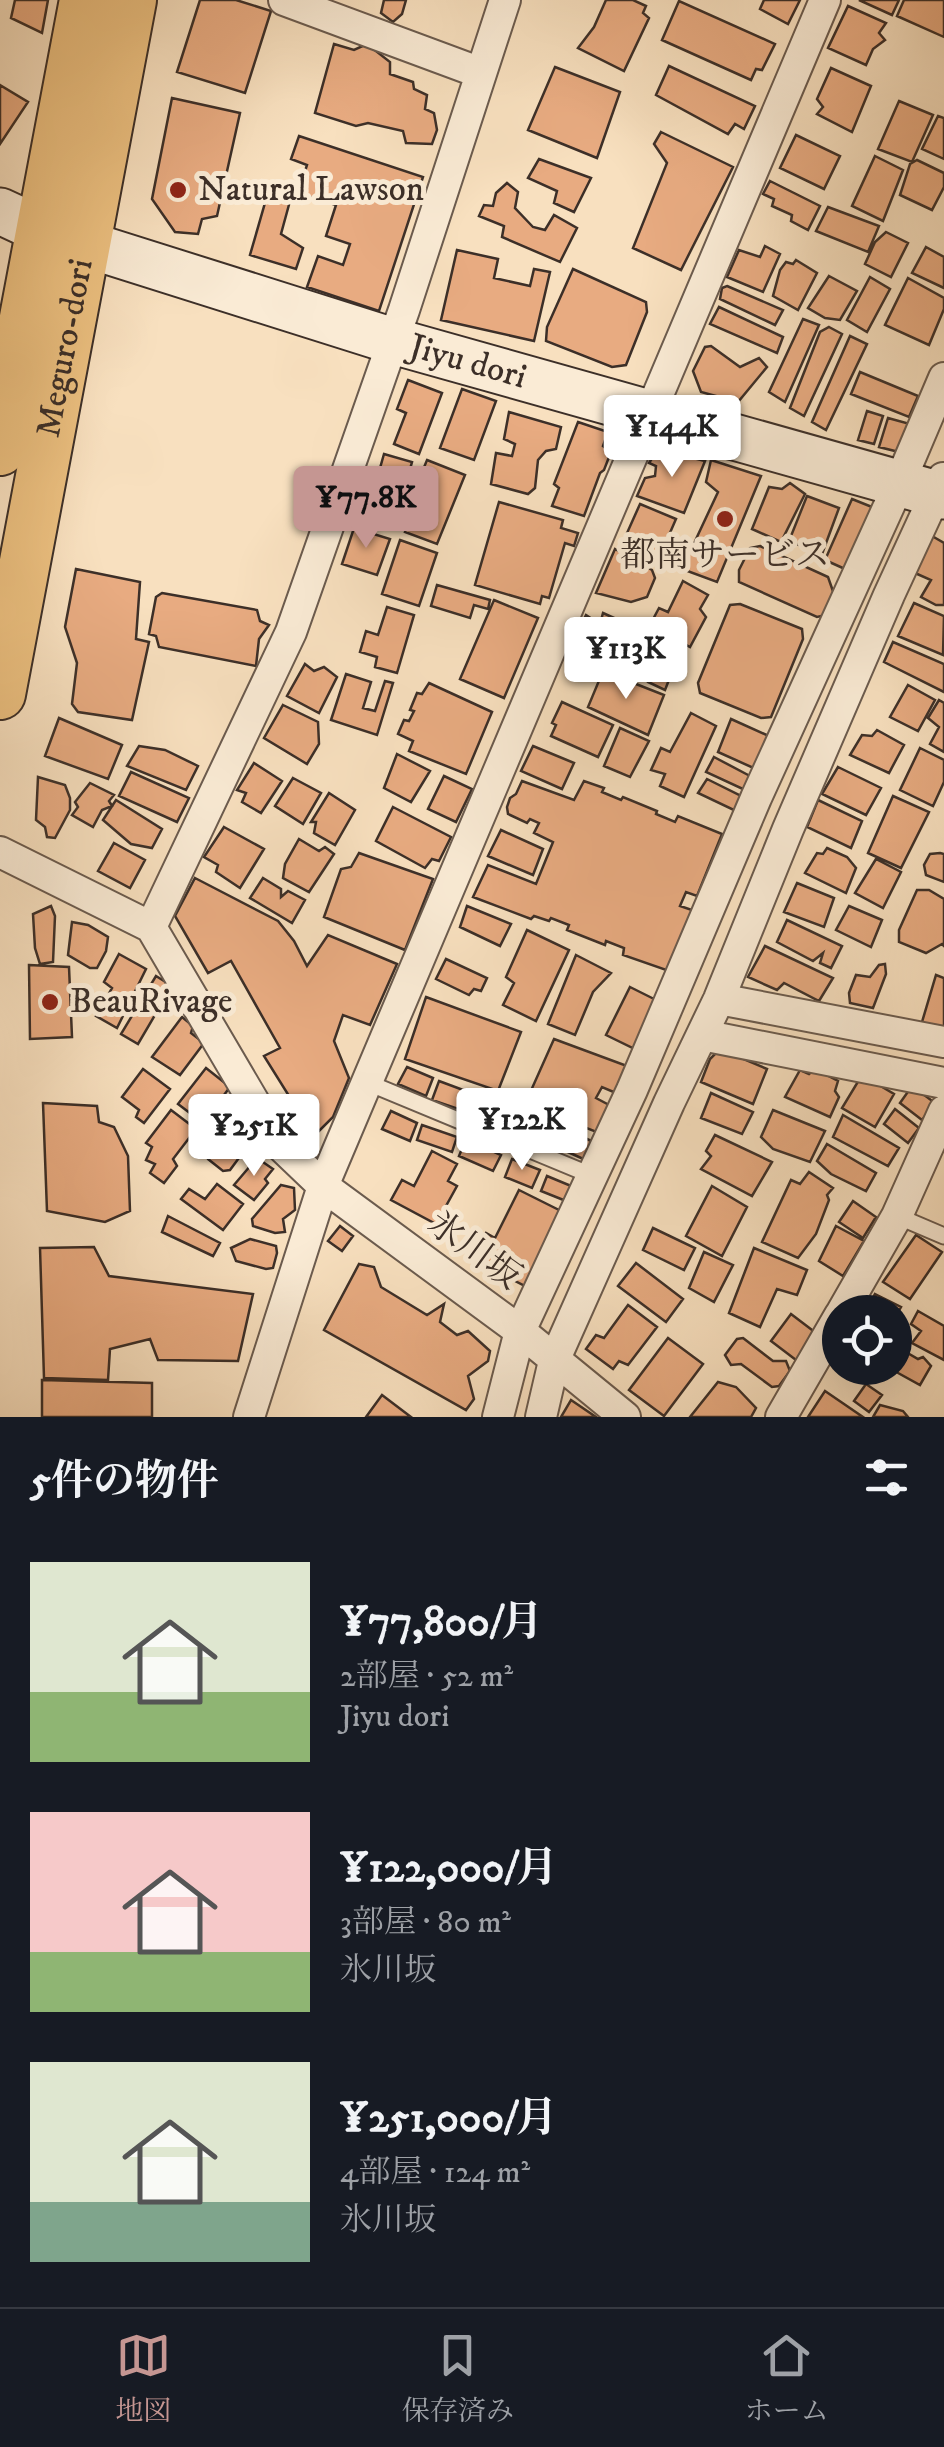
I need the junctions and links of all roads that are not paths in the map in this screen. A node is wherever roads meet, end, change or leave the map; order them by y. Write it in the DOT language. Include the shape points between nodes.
graph roads {
  1 [pos="86,0"];
  2 [pos="131,0"];
  3 [pos="284,0"];
  4 [pos="506,0"];
  5 [pos="825,0"];
  6 [pos="482,73"];
  7 [pos="42,229"];
  8 [pos="394,341"];
  9 [pos="944,378"];
  10 [pos="649,414"];
  11 [pos="0,450"];
  12 [pos="931,487"];
  13 [pos="0,694"];
  14 [pos="0,852"];
  15 [pos="150,927"];
  16 [pos="719,1000"];
  17 [pos="702,1035"];
  18 [pos="944,1042"];
  19 [pos="366,1082"];
  20 [pos="944,1083"];
  21 [pos="944,1111"];
  22 [pos="593,1176"];
  23 [pos="322,1186"];
  24 [pos="897,1216"];
  25 [pos="944,1236"];
  26 [pos="852,1295"];
  27 [pos="520,1332"];
  28 [pos="822,1347"];
  29 [pos="554,1361"];
  30 [pos="249,1417"];
  31 [pos="498,1417"];
  32 [pos="541,1417"];
  33 [pos="625,1417"];
  34 [pos="782,1417"];
  1 -- 7 [label="main road, Meguro-dori"];
  2 -- 7 [label="main road, Meguro-dori" via="107,118"];
  3 -- 6 [label="street"];
  4 -- 6 [label="street"];
  5 -- 10 [label="street"];
  6 -- 8 [label="street"];
  7 -- 8 [label="main road, Jiyu dori"];
  7 -- 11 [label="main road, Meguro-dori"];
  7 -- 13 [label="main road, Meguro-dori"];
  8 -- 10 [label="main road, Jiyu dori"];
  8 -- 15 [label="street" via="292,632"];
  9 -- 12 [label="street"];
  10 -- 12 [label="main road, Jiyu dori"];
  10 -- 19 [label="street"];
  12 -- 16 [label="street"];
  12 -- 22 [label="street" via="756,798"];
  14 -- 15 [label="street"];
  15 -- 23 [label="street, 氷川坂" via="278,1142"];
  16 -- 17 [label="street"];
  16 -- 18 [label="street"];
  17 -- 20 [label="street"];
  17 -- 29 [label="street"];
  19 -- 22 [label="lane"];
  19 -- 23 [label="street"];
  21 -- 24 [label="street"];
  22 -- 27 [label="street"];
  23 -- 27 [label="street, 氷川坂"];
  23 -- 30 [label="street"];
  24 -- 25 [label="lane"];
  24 -- 26 [label="street"];
  27 -- 29 [label="street, 氷川坂"];
  27 -- 31 [label="street"];
  28 -- 34 [label="street"];
  29 -- 32 [label="street"];
  29 -- 33 [label="street, 氷川坂"];
}
